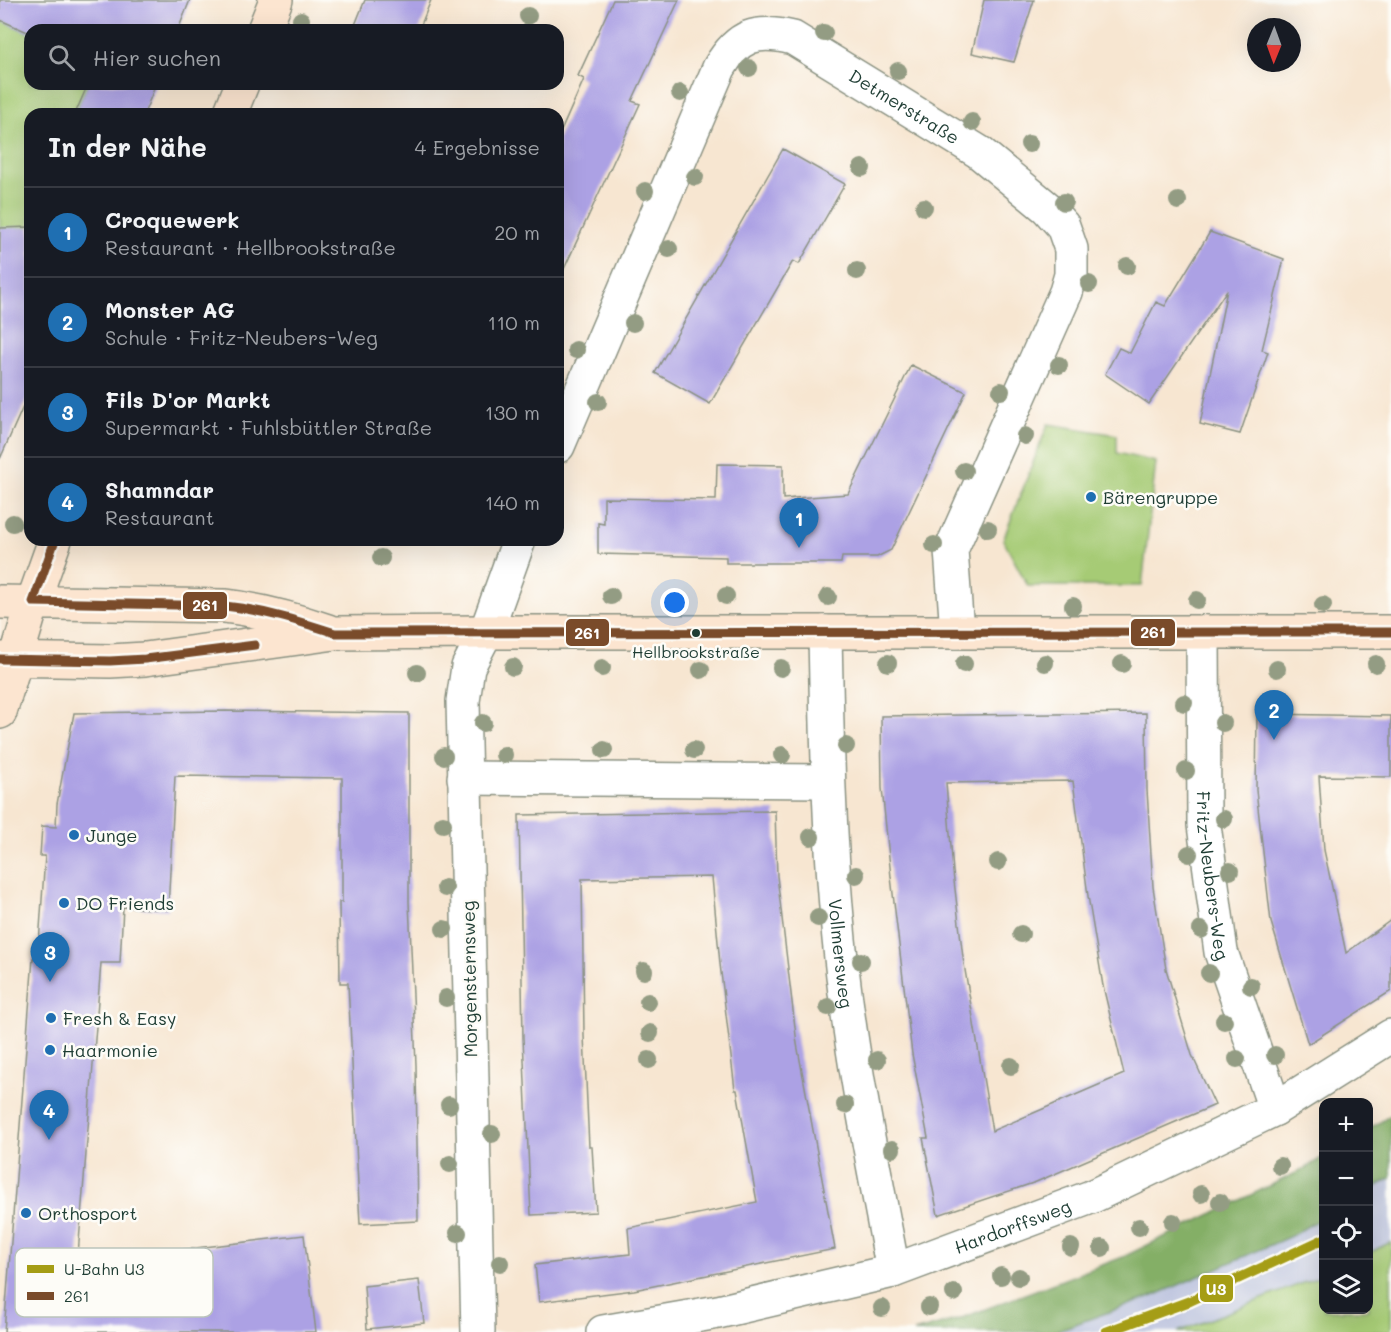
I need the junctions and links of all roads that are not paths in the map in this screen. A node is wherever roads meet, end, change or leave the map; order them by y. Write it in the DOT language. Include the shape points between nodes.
graph roads {
  1 [pos="276,0"];
  2 [pos="266,24"];
  3 [pos="240,90"];
  4 [pos="233,108"];
  5 [pos="564,432"];
  6 [pos="53,546"];
  7 [pos="517,546"];
  8 [pos="0,602"];
  9 [pos="33,602"];
  10 [pos="486,632"];
  11 [pos="825,632"];
  12 [pos="957,632"];
  13 [pos="1203,632"];
  14 [pos="1391,632"];
  15 [pos="335,633"];
  16 [pos="8,659"];
  17 [pos="0,712"];
  18 [pos="464,778"];
  19 [pos="828,781"];
  20 [pos="1391,1036"];
  21 [pos="1275,1109"];
  22 [pos="893,1271"];
  23 [pos="478,1332"];
  24 [pos="603,1332"];
  1 -- 2 [label="street"];
  3 -- 4 [label="street"];
  5 -- 12 [label="street, Detmerstraße" via="726,55 750,35 793,38 979,152 1047,208 1062,226 1071,249 1071,275 1066,292 951,550"];
  6 -- 9 [label="street"];
  7 -- 10 [label="street"];
  8 -- 9 [label="street"];
  9 -- 15 [label="street" via="225,606 285,616"];
  9 -- 16 [label="street"];
  10 -- 11 [label="street"];
  10 -- 15 [label="street"];
  10 -- 18 [label="street, Morgensternsweg" via="468,667 463,701"];
  11 -- 12 [label="street"];
  11 -- 19 [label="street, Vollmersweg"];
  12 -- 13 [label="street"];
  13 -- 14 [label="street"];
  13 -- 21 [label="street, Fritz-Neubers-Weg" via="1204,825 1221,952"];
  15 -- 16 [label="street" via="145,659"];
  16 -- 17 [label="street"];
  18 -- 19 [label="street"];
  18 -- 23 [label="street, Morgensternsweg"];
  19 -- 22 [label="street, Vollmersweg" via="844,981"];
  20 -- 21 [label="street, Hardorffsweg"];
  21 -- 22 [label="street, Hardorffsweg" via="1091,1197"];
  22 -- 24 [label="street, Hardorffsweg" via="718,1312"];
}
